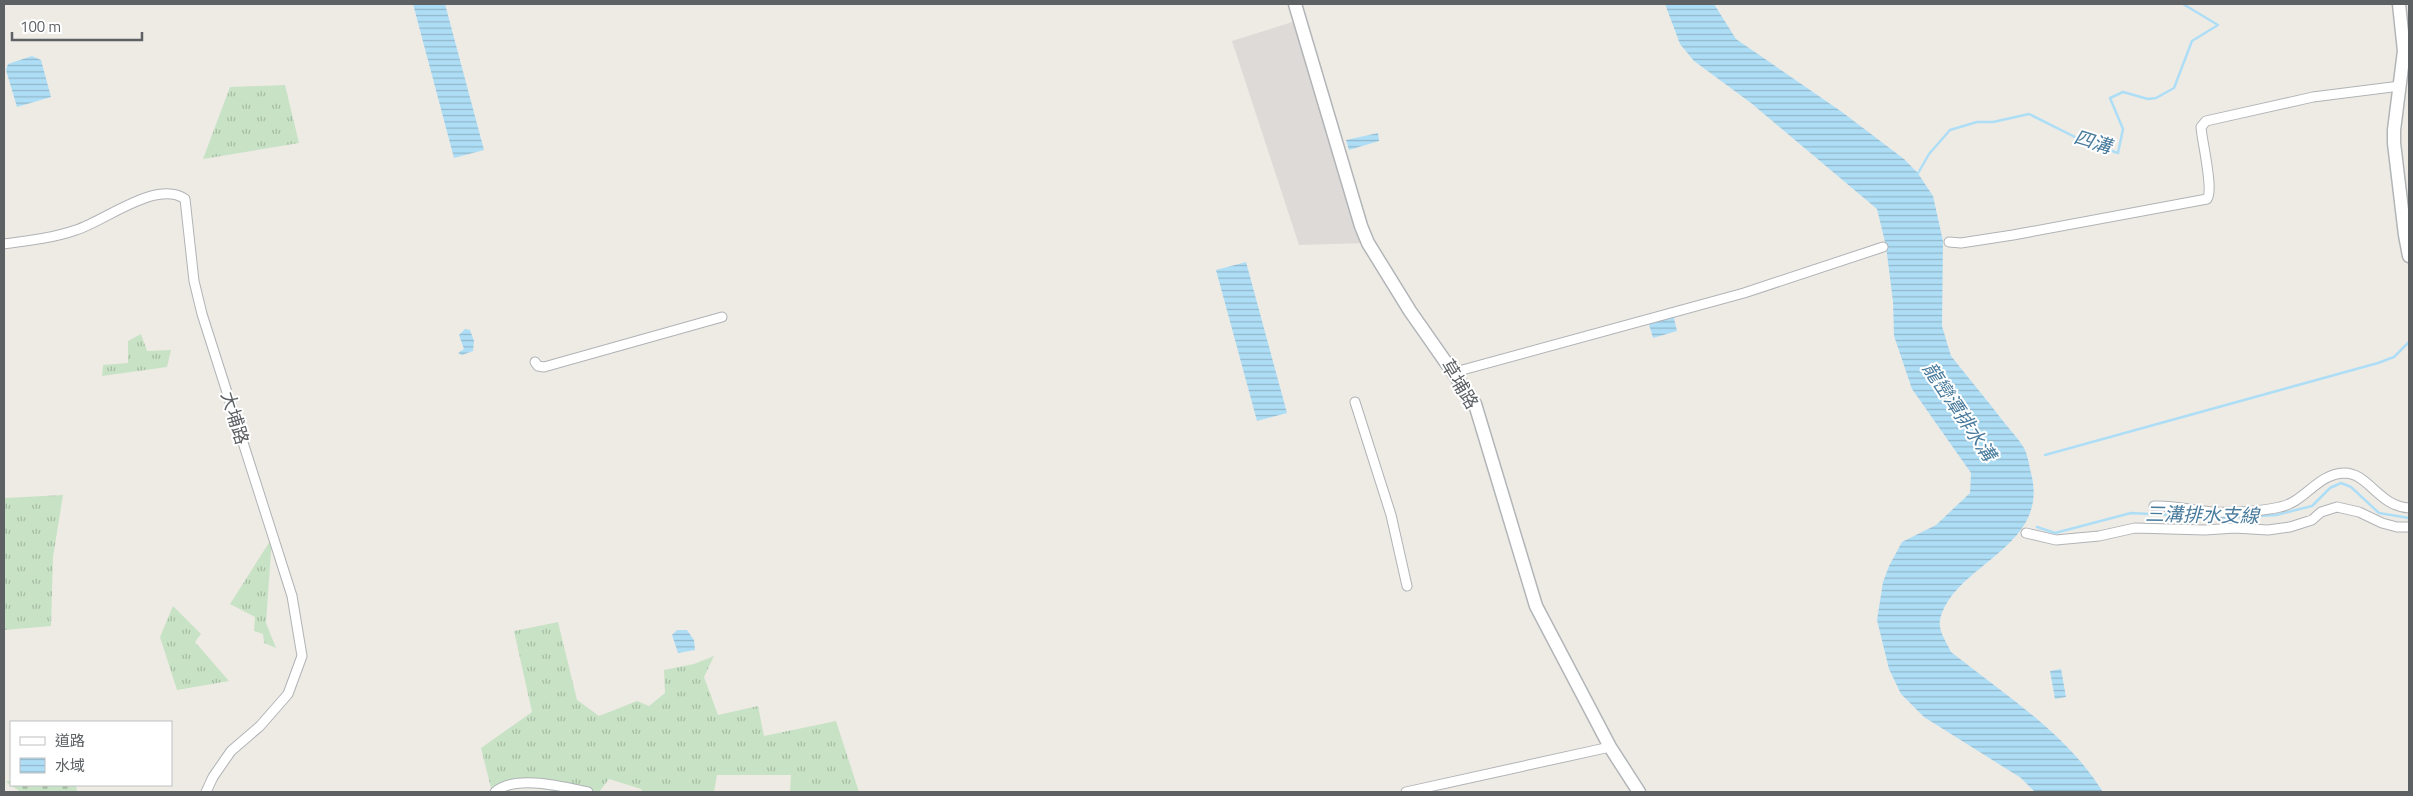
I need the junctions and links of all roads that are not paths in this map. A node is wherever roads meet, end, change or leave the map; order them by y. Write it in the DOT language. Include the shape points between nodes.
graph roads {
  1 [pos="1295,4"];
  2 [pos="2399,4"];
  3 [pos="2400,86"];
  4 [pos="1949,242"];
  5 [pos="4,244"];
  6 [pos="1883,247"];
  7 [pos="2409,256"];
  8 [pos="722,317"];
  9 [pos="536,362"];
  10 [pos="1454,372"];
  11 [pos="1355,402"];
  12 [pos="2154,506"];
  13 [pos="2409,508"];
  14 [pos="2409,527"];
  15 [pos="2026,533"];
  16 [pos="1407,586"];
  17 [pos="1610,748"];
  18 [pos="206,792"];
  19 [pos="495,792"];
  20 [pos="588,792"];
  21 [pos="1406,792"];
  22 [pos="1639,792"];
  1 -- 10 [label="street, 草埔路" via="1368,243 1410,311"];
  2 -- 3 [label="street" via="2404,51"];
  3 -- 4 [label="street" via="2313,97 2206,121 2201,127 2210,188 2207,199 1961,244"];
  3 -- 7 [label="street" via="2394,143"];
  5 -- 18 [label="street, 大埔路" via="76,230 147,197 167,192 186,199 194,281 202,314 292,596 302,656 288,694 260,726 230,751"];
  6 -- 10 [label="street" via="1744,293"];
  8 -- 9 [label="street" via="544,367"];
  10 -- 17 [label="street, 草埔路" via="1475,404 1536,606"];
  11 -- 16 [label="street" via="1391,515"];
  12 -- 13 [label="street" via="2216,512 2281,507 2300,498 2330,476 2344,473 2357,476 2388,503"];
  14 -- 15 [label="street" via="2382,524 2359,512 2337,507 2321,512 2312,520 2268,530 2135,528 2099,536 2056,540"];
  17 -- 21 [label="street"];
  17 -- 22 [label="street, 草埔路"];
  19 -- 20 [label="street" via="523,783"];
}
